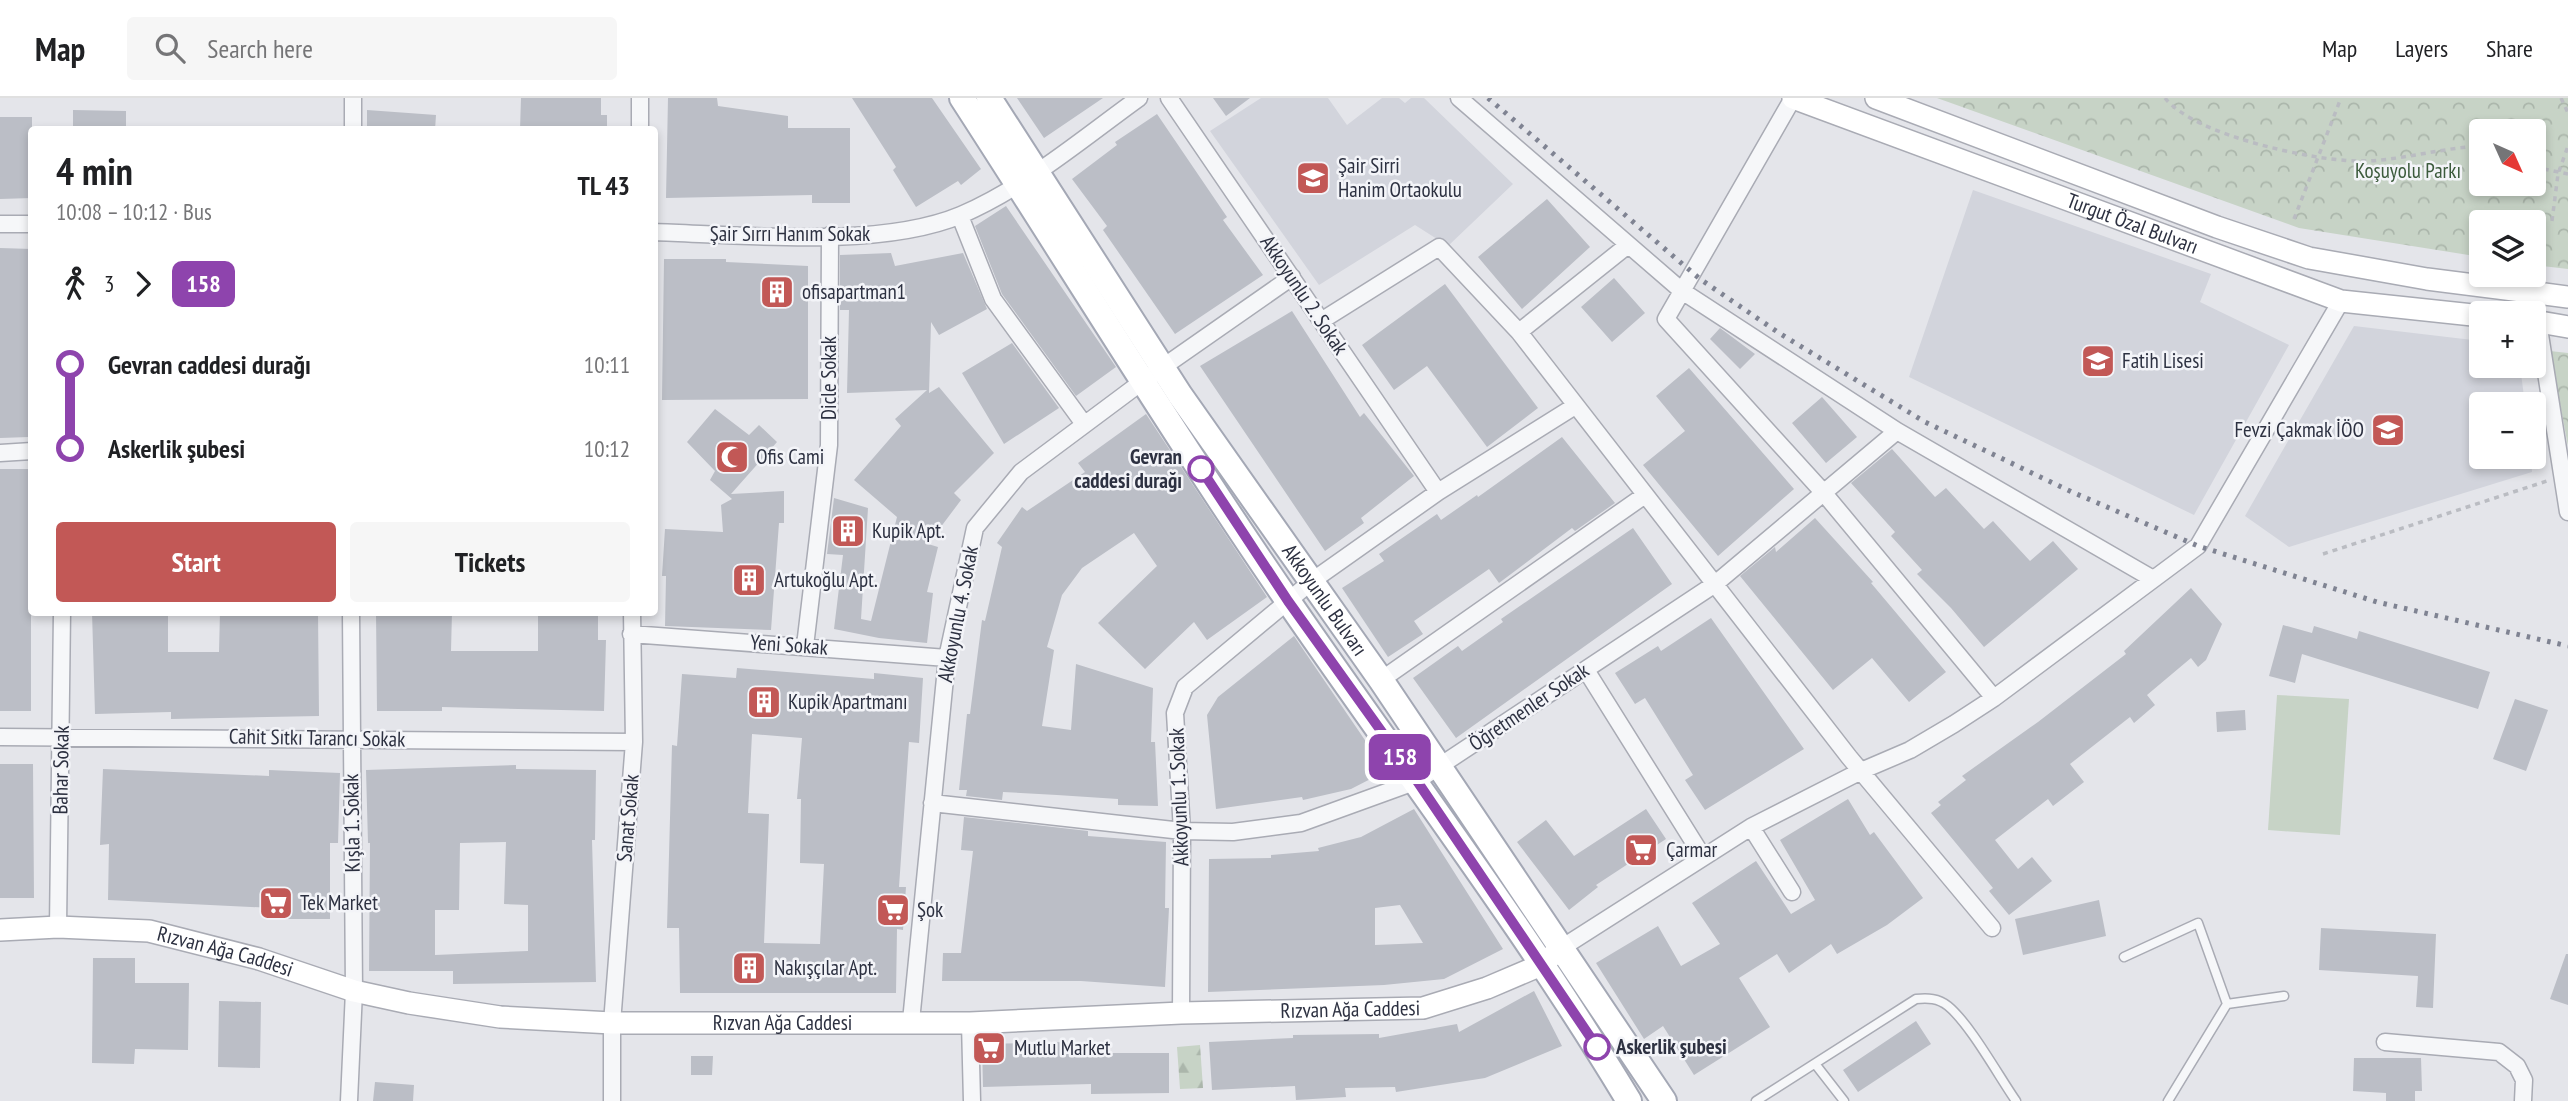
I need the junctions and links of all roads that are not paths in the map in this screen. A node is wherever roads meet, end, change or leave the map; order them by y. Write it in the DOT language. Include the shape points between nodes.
graph roads {
  1 [pos="353,98"];
  2 [pos="640,98"];
  3 [pos="962,98"];
  4 [pos="989,98"];
  5 [pos="1139,98"];
  6 [pos="1170,98"];
  7 [pos="1459,98"];
  8 [pos="1793,98"];
  9 [pos="1876,98"];
  10 [pos="353,126"];
  11 [pos="640,126"];
  12 [pos="1028,178"];
  13 [pos="960,216"];
  14 [pos="0,224"];
  15 [pos="28,224"];
  16 [pos="658,232"];
  17 [pos="830,235"];
  18 [pos="1628,245"];
  19 [pos="1292,277"];
  20 [pos="1682,290"];
  21 [pos="2568,297"];
  22 [pos="2341,301"];
  23 [pos="2469,315"];
  24 [pos="1321,321"];
  25 [pos="2546,324"];
  26 [pos="2568,327"];
  27 [pos="1519,332"];
  28 [pos="1153,374"];
  29 [pos="2546,375"];
  30 [pos="1575,406"];
  31 [pos="1084,424"];
  32 [pos="1897,431"];
  33 [pos="28,451"];
  34 [pos="0,453"];
  35 [pos="2565,475"];
  36 [pos="1438,492"];
  37 [pos="1823,492"];
  38 [pos="1646,495"];
  39 [pos="2568,512"];
  40 [pos="2152,579"];
  41 [pos="1312,581"];
  42 [pos="1715,584"];
  43 [pos="1288,601"];
  44 [pos="62,616"];
  45 [pos="351,616"];
  46 [pos="632,616"];
  47 [pos="631,634"];
  48 [pos="805,646"];
  49 [pos="947,659"];
  50 [pos="1586,670"];
  51 [pos="1381,680"];
  52 [pos="1994,698"];
  53 [pos="62,736"];
  54 [pos="0,737"];
  55 [pos="352,739"];
  56 [pos="635,741"];
  57 [pos="1440,766"];
  58 [pos="1861,771"];
  59 [pos="1417,781"];
  60 [pos="932,803"];
  61 [pos="1751,827"];
  62 [pos="1182,831"];
  63 [pos="1703,857"];
  64 [pos="1792,891"];
  65 [pos="58,927"];
  66 [pos="1992,928"];
  67 [pos="0,930"];
  68 [pos="1563,947"];
  69 [pos="2124,957"];
  70 [pos="1541,965"];
  71 [pos="354,991"];
  72 [pos="2284,996"];
  73 [pos="2227,1004"];
  74 [pos="1181,1013"];
  75 [pos="911,1021"];
  76 [pos="612,1023"];
  77 [pos="970,1023"];
  78 [pos="2385,1042"];
  79 [pos="1816,1065"];
  80 [pos="349,1101"];
  81 [pos="612,1101"];
  82 [pos="972,1101"];
  83 [pos="1629,1101"];
  84 [pos="1664,1101"];
  85 [pos="1756,1101"];
  86 [pos="1844,1101"];
  87 [pos="2015,1101"];
  88 [pos="2168,1101"];
  89 [pos="2523,1101"];
  1 -- 10 [label="street"];
  2 -- 11 [label="street"];
  3 -- 12 [label="main road, Akkoyunlu Bulvarı"];
  4 -- 12 [label="main road, Akkoyunlu Bulvarı"];
  5 -- 12 [label="street, Şair Sırrı Hanım Sokak"];
  6 -- 19 [label="street, Akkoyunlu 2. Sokak"];
  7 -- 18 [label="street"];
  8 -- 20 [label="street"];
  8 -- 22 [label="street, Turgut Özal Bulvarı"];
  9 -- 21 [label="street, Turgut Özal Bulvarı" via="2309,258"];
  12 -- 13 [label="street, Şair Sırrı Hanım Sokak"];
  12 -- 28 [label="main road, Akkoyunlu Bulvarı"];
  13 -- 17 [label="street, Şair Sırrı Hanım Sokak" via="867,237"];
  13 -- 31 [label="street" via="993,299"];
  14 -- 15 [label="street"];
  16 -- 17 [label="street, Şair Sırrı Hanım Sokak"];
  17 -- 48 [label="street, Dicle Sokak" via="830,445"];
  18 -- 20 [label="street"];
  18 -- 27 [label="street"];
  19 -- 24 [label="street, Akkoyunlu 2. Sokak"];
  19 -- 28 [label="street, Akkoyunlu 4. Sokak"];
  20 -- 32 [label="street"];
  20 -- 37 [label="street" via="1666,319"];
  22 -- 23 [label="street, Turgut Özal Bulvarı"];
  22 -- 40 [label="street" via="2198,546"];
  24 -- 27 [label="street" via="1439,247"];
  24 -- 36 [label="street, Akkoyunlu 2. Sokak"];
  25 -- 26 [label="street"];
  27 -- 30 [label="street"];
  28 -- 31 [label="street, Akkoyunlu 4. Sokak"];
  28 -- 41 [label="main road, Akkoyunlu Bulvarı"];
  28 -- 43 [label="main road, Akkoyunlu Bulvarı"];
  29 -- 35 [label="street"];
  30 -- 36 [label="street, Akkoyunlu 1. Sokak"];
  30 -- 38 [label="street"];
  31 -- 49 [label="street, Akkoyunlu 4. Sokak" via="1021,472 975,528"];
  32 -- 37 [label="street, Öğretmenler Sokak"];
  32 -- 40 [label="street"];
  33 -- 34 [label="street"];
  35 -- 39 [label="street"];
  36 -- 41 [label="street, Akkoyunlu 1. Sokak"];
  37 -- 42 [label="street, Öğretmenler Sokak"];
  37 -- 52 [label="street"];
  38 -- 42 [label="street"];
  38 -- 51 [label="street"];
  40 -- 52 [label="street"];
  41 -- 43 [label="street, Akkoyunlu 1. Sokak"];
  41 -- 51 [label="main road, Akkoyunlu Bulvarı"];
  42 -- 50 [label="street, Öğretmenler Sokak"];
  42 -- 58 [label="street"];
  43 -- 59 [label="main road, Akkoyunlu Bulvarı"];
  43 -- 62 [label="street, Akkoyunlu 1. Sokak" via="1185,687 1175,713"];
  44 -- 53 [label="street, Bahar Sokak"];
  45 -- 55 [label="street, Kışla 1. Sokak"];
  46 -- 47 [label="street, Sanat Sokak"];
  47 -- 48 [label="street, Yeni Sokak"];
  47 -- 56 [label="street, Sanat Sokak"];
  48 -- 49 [label="street, Yeni Sokak"];
  49 -- 60 [label="street, Akkoyunlu 4. Sokak"];
  50 -- 57 [label="street, Öğretmenler Sokak"];
  50 -- 63 [label="street"];
  51 -- 57 [label="main road, Akkoyunlu Bulvarı"];
  52 -- 58 [label="street" via="1910,750"];
  53 -- 54 [label="street, Cahit Sıtkı Tarancı Sokak"];
  53 -- 55 [label="street, Cahit Sıtkı Tarancı Sokak"];
  53 -- 65 [label="street, Bahar Sokak"];
  55 -- 56 [label="street, Cahit Sıtkı Tarancı Sokak"];
  55 -- 71 [label="street, Kışla 1. Sokak"];
  56 -- 76 [label="street, Sanat Sokak"];
  57 -- 59 [label="street, Öğretmenler Sokak"];
  57 -- 68 [label="main road, Akkoyunlu Bulvarı"];
  58 -- 61 [label="street"];
  58 -- 66 [label="street"];
  59 -- 62 [label="street, Öğretmenler Sokak" via="1301,824 1233,832"];
  59 -- 70 [label="main road, Akkoyunlu Bulvarı"];
  60 -- 62 [label="street, Öğretmenler Sokak"];
  60 -- 75 [label="street, Akkoyunlu 4. Sokak"];
  61 -- 63 [label="street"];
  61 -- 64 [label="street"];
  62 -- 74 [label="street, Akkoyunlu 1. Sokak"];
  63 -- 68 [label="street"];
  65 -- 67 [label="street, Rızvan Ağa Caddesi"];
  65 -- 71 [label="street, Rızvan Ağa Caddesi" via="149,931 259,958"];
  68 -- 70 [label="street, Rızvan Ağa Caddesi"];
  68 -- 84 [label="main road, Akkoyunlu Bulvarı"];
  69 -- 73 [label="lane" via="2199,923"];
  70 -- 74 [label="street, Rızvan Ağa Caddesi" via="1487,989 1423,1008"];
  70 -- 83 [label="main road, Akkoyunlu Bulvarı"];
  71 -- 76 [label="street, Rızvan Ağa Caddesi" via="500,1017"];
  71 -- 80 [label="street, Kışla 1. Sokak"];
  72 -- 73 [label="lane"];
  73 -- 88 [label="lane"];
  74 -- 77 [label="street, Rızvan Ağa Caddesi"];
  75 -- 76 [label="street, Rızvan Ağa Caddesi"];
  75 -- 77 [label="street, Rızvan Ağa Caddesi"];
  76 -- 81 [label="street, Sanat Sokak"];
  77 -- 82 [label="street"];
  78 -- 89 [label="street" via="2499,1052 2518,1066 2524,1080"];
  79 -- 85 [label="lane"];
  79 -- 86 [label="lane"];
  79 -- 87 [label="lane" via="1916,999 1932,998 1959,1018"];
}
